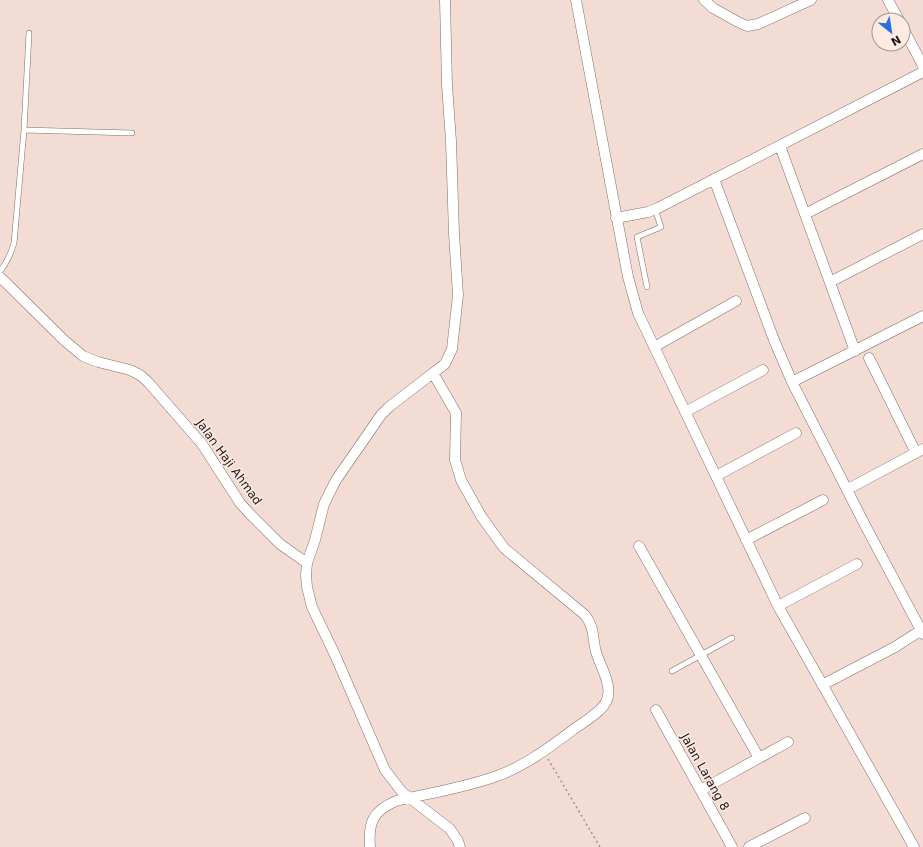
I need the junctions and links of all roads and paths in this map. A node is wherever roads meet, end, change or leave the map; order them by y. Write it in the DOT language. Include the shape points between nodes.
graph roads {
  1 [pos="444,0"];
  2 [pos="576,0"];
  3 [pos="704,0"];
  4 [pos="812,0"];
  5 [pos="888,0"];
  6 [pos="895,12"];
  7 [pos="30,33"];
  8 [pos="911,43"];
  9 [pos="923,66"];
  10 [pos="923,72"];
  11 [pos="24,130"];
  12 [pos="132,133"];
  13 [pos="780,146"];
  14 [pos="923,154"];
  15 [pos="714,179"];
  16 [pos="655,209"];
  17 [pos="805,214"];
  18 [pos="616,218"];
  19 [pos="923,234"];
  20 [pos="0,271"];
  21 [pos="0,277"];
  22 [pos="830,282"];
  23 [pos="647,287"];
  24 [pos="736,301"];
  25 [pos="923,316"];
  26 [pos="654,347"];
  27 [pos="855,351"];
  28 [pos="869,358"];
  29 [pos="763,370"];
  30 [pos="433,373"];
  31 [pos="792,382"];
  32 [pos="685,412"];
  33 [pos="796,433"];
  34 [pos="920,451"];
  35 [pos="716,476"];
  36 [pos="848,490"];
  37 [pos="823,500"];
  38 [pos="746,540"];
  39 [pos="639,546"];
  40 [pos="307,563"];
  41 [pos="857,564"];
  42 [pos="778,606"];
  43 [pos="922,631"];
  44 [pos="732,638"];
  45 [pos="701,655"];
  46 [pos="672,671"];
  47 [pos="822,685"];
  48 [pos="656,710"];
  49 [pos="788,742"];
  50 [pos="544,752"];
  51 [pos="759,758"];
  52 [pos="701,790"];
  53 [pos="409,798"];
  54 [pos="805,818"];
  55 [pos="729,846"];
  56 [pos="916,846"];
  57 [pos="370,847"];
  58 [pos="460,847"];
  59 [pos="600,847"];
  60 [pos="749,847"];
  1 -- 30 [label="street" via="458,295 452,349 446,364"];
  2 -- 18 [label="street"];
  3 -- 4 [label="street" via="713,8 747,26 764,22"];
  5 -- 6 [label="street"];
  7 -- 11 [label="lane"];
  8 -- 9 [label="street"];
  10 -- 13 [label="street"];
  11 -- 12 [label="lane"];
  11 -- 20 [label="lane" via="14,243 8,260"];
  13 -- 15 [label="street"];
  13 -- 17 [label="street"];
  14 -- 17 [label="street"];
  15 -- 16 [label="street"];
  15 -- 31 [label="street"];
  16 -- 18 [label="street"];
  16 -- 23 [label="lane" via="661,227 637,237"];
  17 -- 22 [label="street"];
  18 -- 26 [label="street" via="633,299"];
  19 -- 22 [label="street"];
  21 -- 40 [label="street, Jalan Haji Ahmad" via="83,356 130,370 148,382 202,444 240,503 280,544"];
  22 -- 27 [label="street"];
  24 -- 26 [label="street"];
  25 -- 27 [label="street"];
  26 -- 32 [label="street"];
  27 -- 31 [label="street"];
  28 -- 34 [label="street"];
  29 -- 32 [label="street"];
  30 -- 40 [label="street" via="382,415 336,480 324,504"];
  30 -- 50 [label="street" via="456,413 455,460 461,480 481,516 504,548 591,623 596,652 607,680 609,692 606,701 595,714"];
  31 -- 36 [label="street"];
  32 -- 35 [label="street"];
  33 -- 35 [label="street"];
  34 -- 36 [label="street"];
  35 -- 38 [label="street"];
  36 -- 43 [label="street"];
  37 -- 38 [label="street"];
  38 -- 42 [label="street"];
  39 -- 45 [label="street"];
  40 -- 53 [label="street" via="307,587 312,608 385,770 396,786"];
  41 -- 42 [label="street"];
  42 -- 47 [label="street"];
  43 -- 47 [label="street"];
  44 -- 45 [label="lane"];
  45 -- 46 [label="lane"];
  45 -- 51 [label="street"];
  47 -- 56 [label="street"];
  48 -- 52 [label="street, Jalan Larang 8"];
  49 -- 51 [label="street"];
  50 -- 53 [label="street" via="497,776"];
  50 -- 59 [label="path"];
  51 -- 52 [label="street"];
  52 -- 55 [label="street, Jalan Larang 8"];
  53 -- 57 [label="street" via="386,805 375,815 369,835"];
  53 -- 58 [label="street" via="445,824 454,834"];
  54 -- 60 [label="street"];
}
